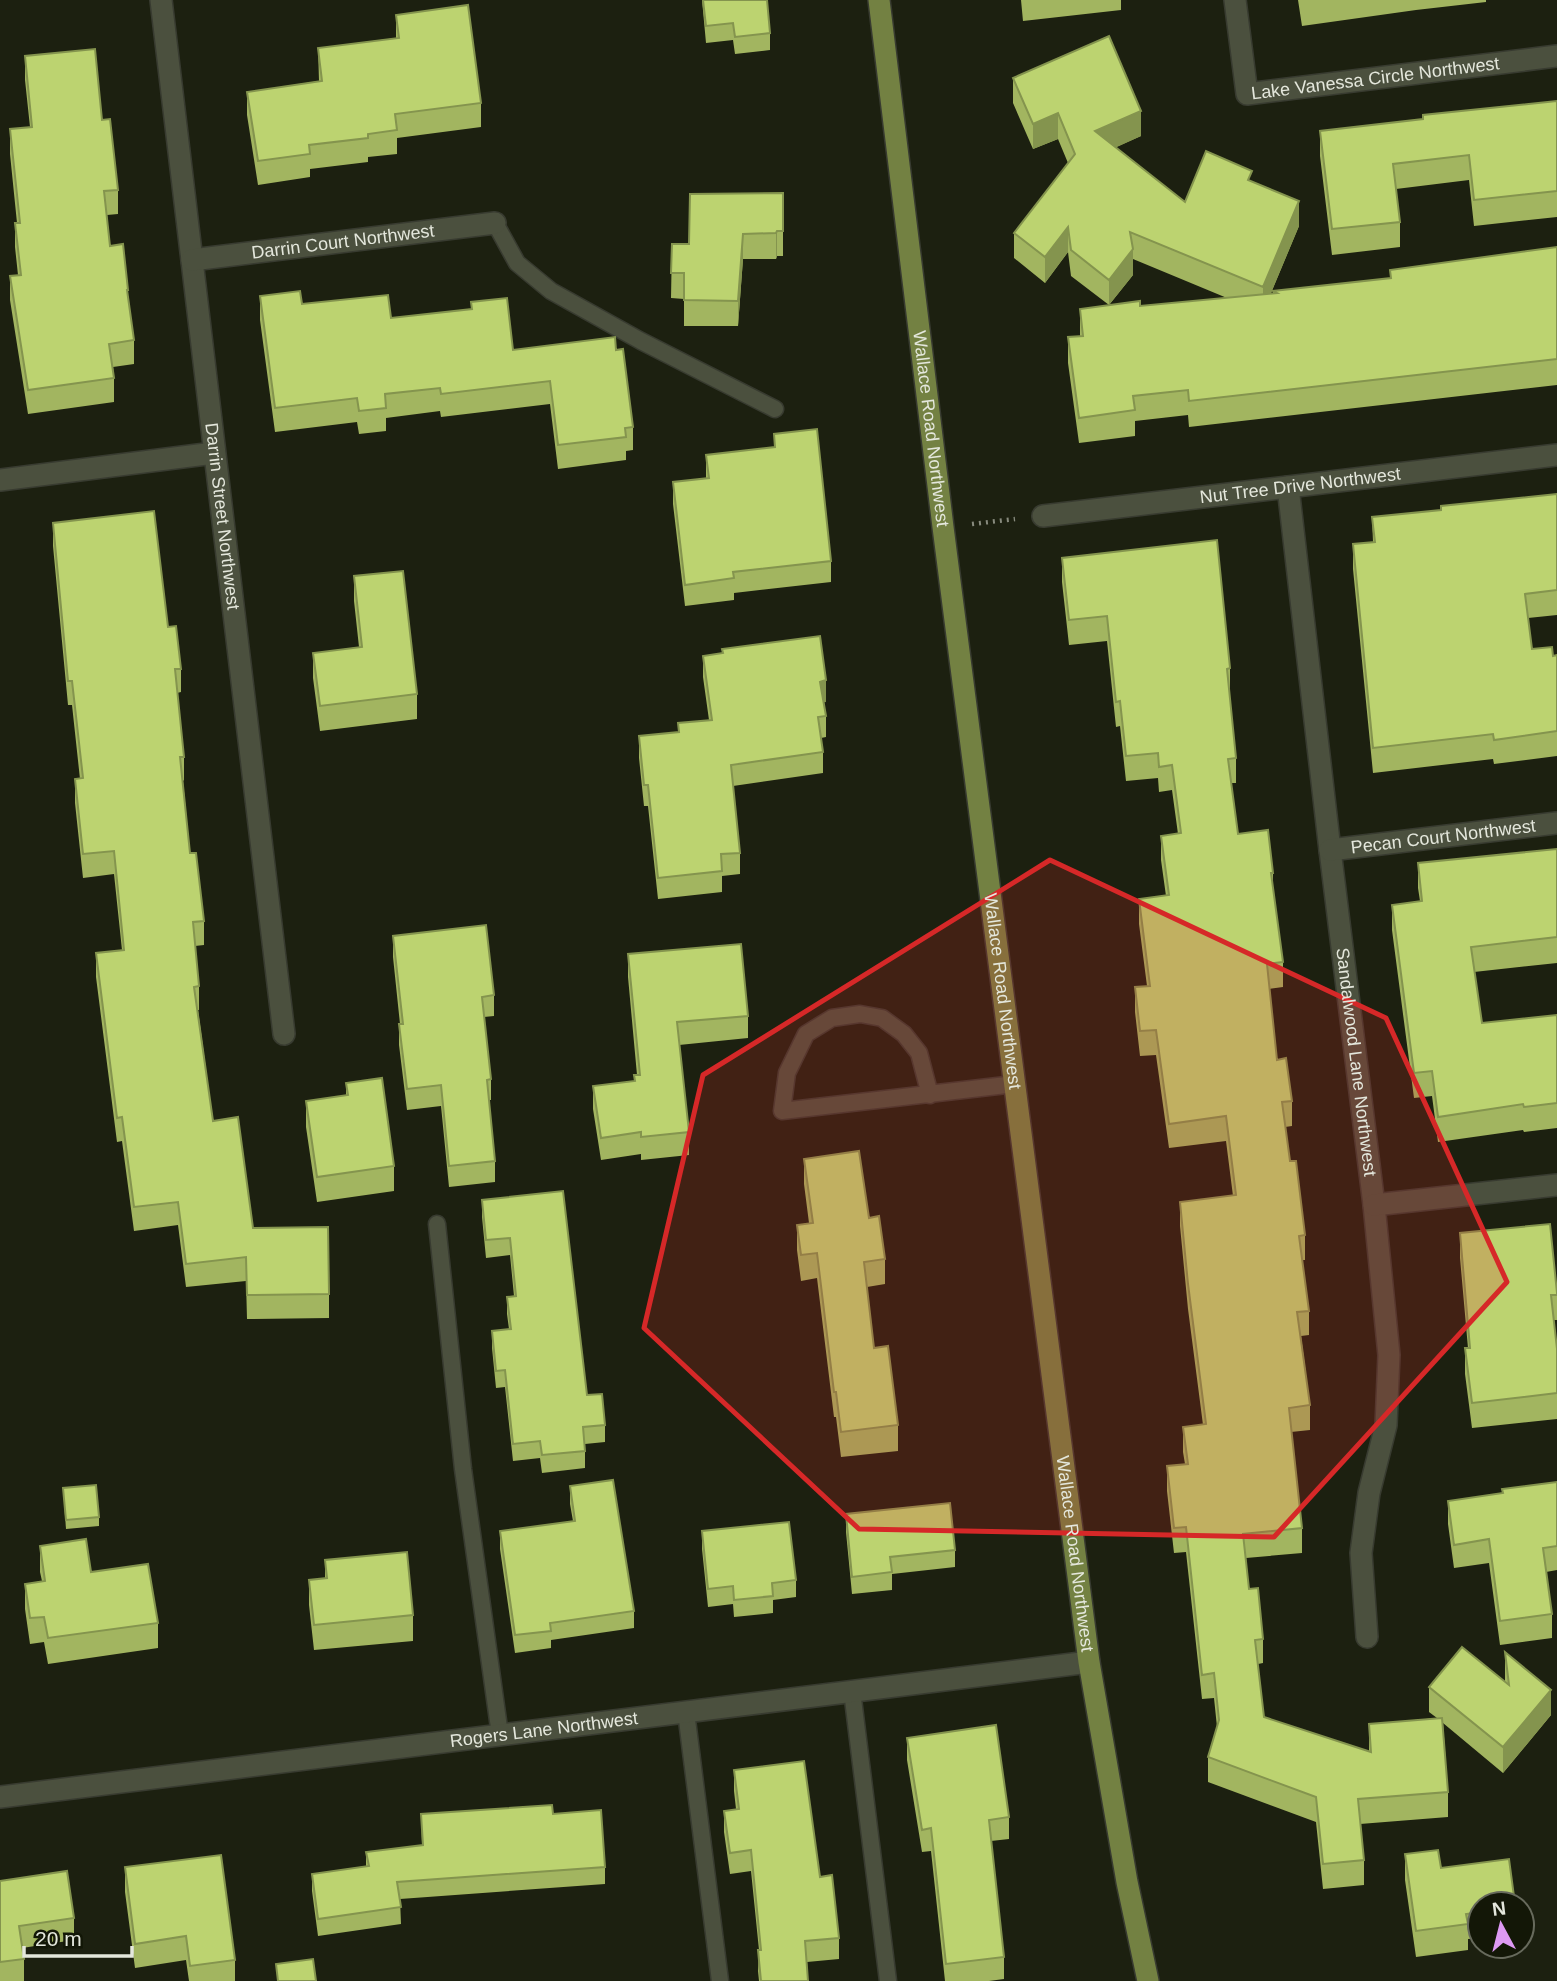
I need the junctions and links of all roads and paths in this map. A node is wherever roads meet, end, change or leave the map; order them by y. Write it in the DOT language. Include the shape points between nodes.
graph roads {
  1 [pos="161,0"];
  2 [pos="879,0"];
  3 [pos="1235,0"];
  4 [pos="1557,56"];
  5 [pos="495,223"];
  6 [pos="192,260"];
  7 [pos="775,408"];
  8 [pos="215,453"];
  9 [pos="1557,455"];
  10 [pos="0,480"];
  11 [pos="1289,487"];
  12 [pos="1044,516"];
  13 [pos="943,527"];
  14 [pos="1557,823"];
  15 [pos="1330,850"];
  16 [pos="284,1034"];
  17 [pos="1015,1084"];
  18 [pos="930,1095"];
  19 [pos="1557,1185"];
  20 [pos="1374,1205"];
  21 [pos="437,1224"];
  22 [pos="1367,1637"];
  23 [pos="1089,1662"];
  24 [pos="852,1691"];
  25 [pos="686,1712"];
  26 [pos="500,1735"];
  27 [pos="0,1797"];
  28 [pos="720,1981"];
  29 [pos="888,1981"];
  30 [pos="1148,1981"];
  1 -- 6 [label="street, Darrin Street Northwest"];
  2 -- 13 [label="main road, Wallace Road Northwest"];
  3 -- 4 [label="street, Lake Vanessa Circle Northwest" via="1247,94"];
  5 -- 6 [label="street, Darrin Court Northwest"];
  5 -- 7 [label="lane" via="517,263 551,291"];
  6 -- 8 [label="street, Darrin Street Northwest"];
  8 -- 10 [label="street"];
  8 -- 16 [label="street, Darrin Street Northwest"];
  9 -- 11 [label="street, Nut Tree Drive Northwest"];
  11 -- 12 [label="street, Nut Tree Drive Northwest"];
  11 -- 15 [label="street, Sandalwood Lane Northwest"];
  12 -- 13 [label="path"];
  13 -- 17 [label="main road, Wallace Road Northwest"];
  14 -- 15 [label="street, Pecan Court Northwest"];
  15 -- 20 [label="street, Sandalwood Lane Northwest"];
  17 -- 18 [label="lane"];
  17 -- 23 [label="main road, Wallace Road Northwest"];
  18 -- 18 [label="lane" via="907,1098 782,1111 787,1073 806,1034 832,1018 860,1014 882,1018 904,1034 919,1052"];
  19 -- 20 [label="street"];
  20 -- 22 [label="street, Sandalwood Lane Northwest" via="1389,1355 1387,1425 1368,1493 1361,1553"];
  21 -- 26 [label="lane" via="463,1469"];
  23 -- 24 [label="street, Rogers Lane Northwest"];
  23 -- 30 [label="main road, Wallace Road Northwest" via="1126,1882"];
  24 -- 25 [label="street, Rogers Lane Northwest"];
  24 -- 29 [label="lane"];
  25 -- 26 [label="street, Rogers Lane Northwest"];
  25 -- 28 [label="lane"];
  26 -- 27 [label="street, Rogers Lane Northwest"];
}
